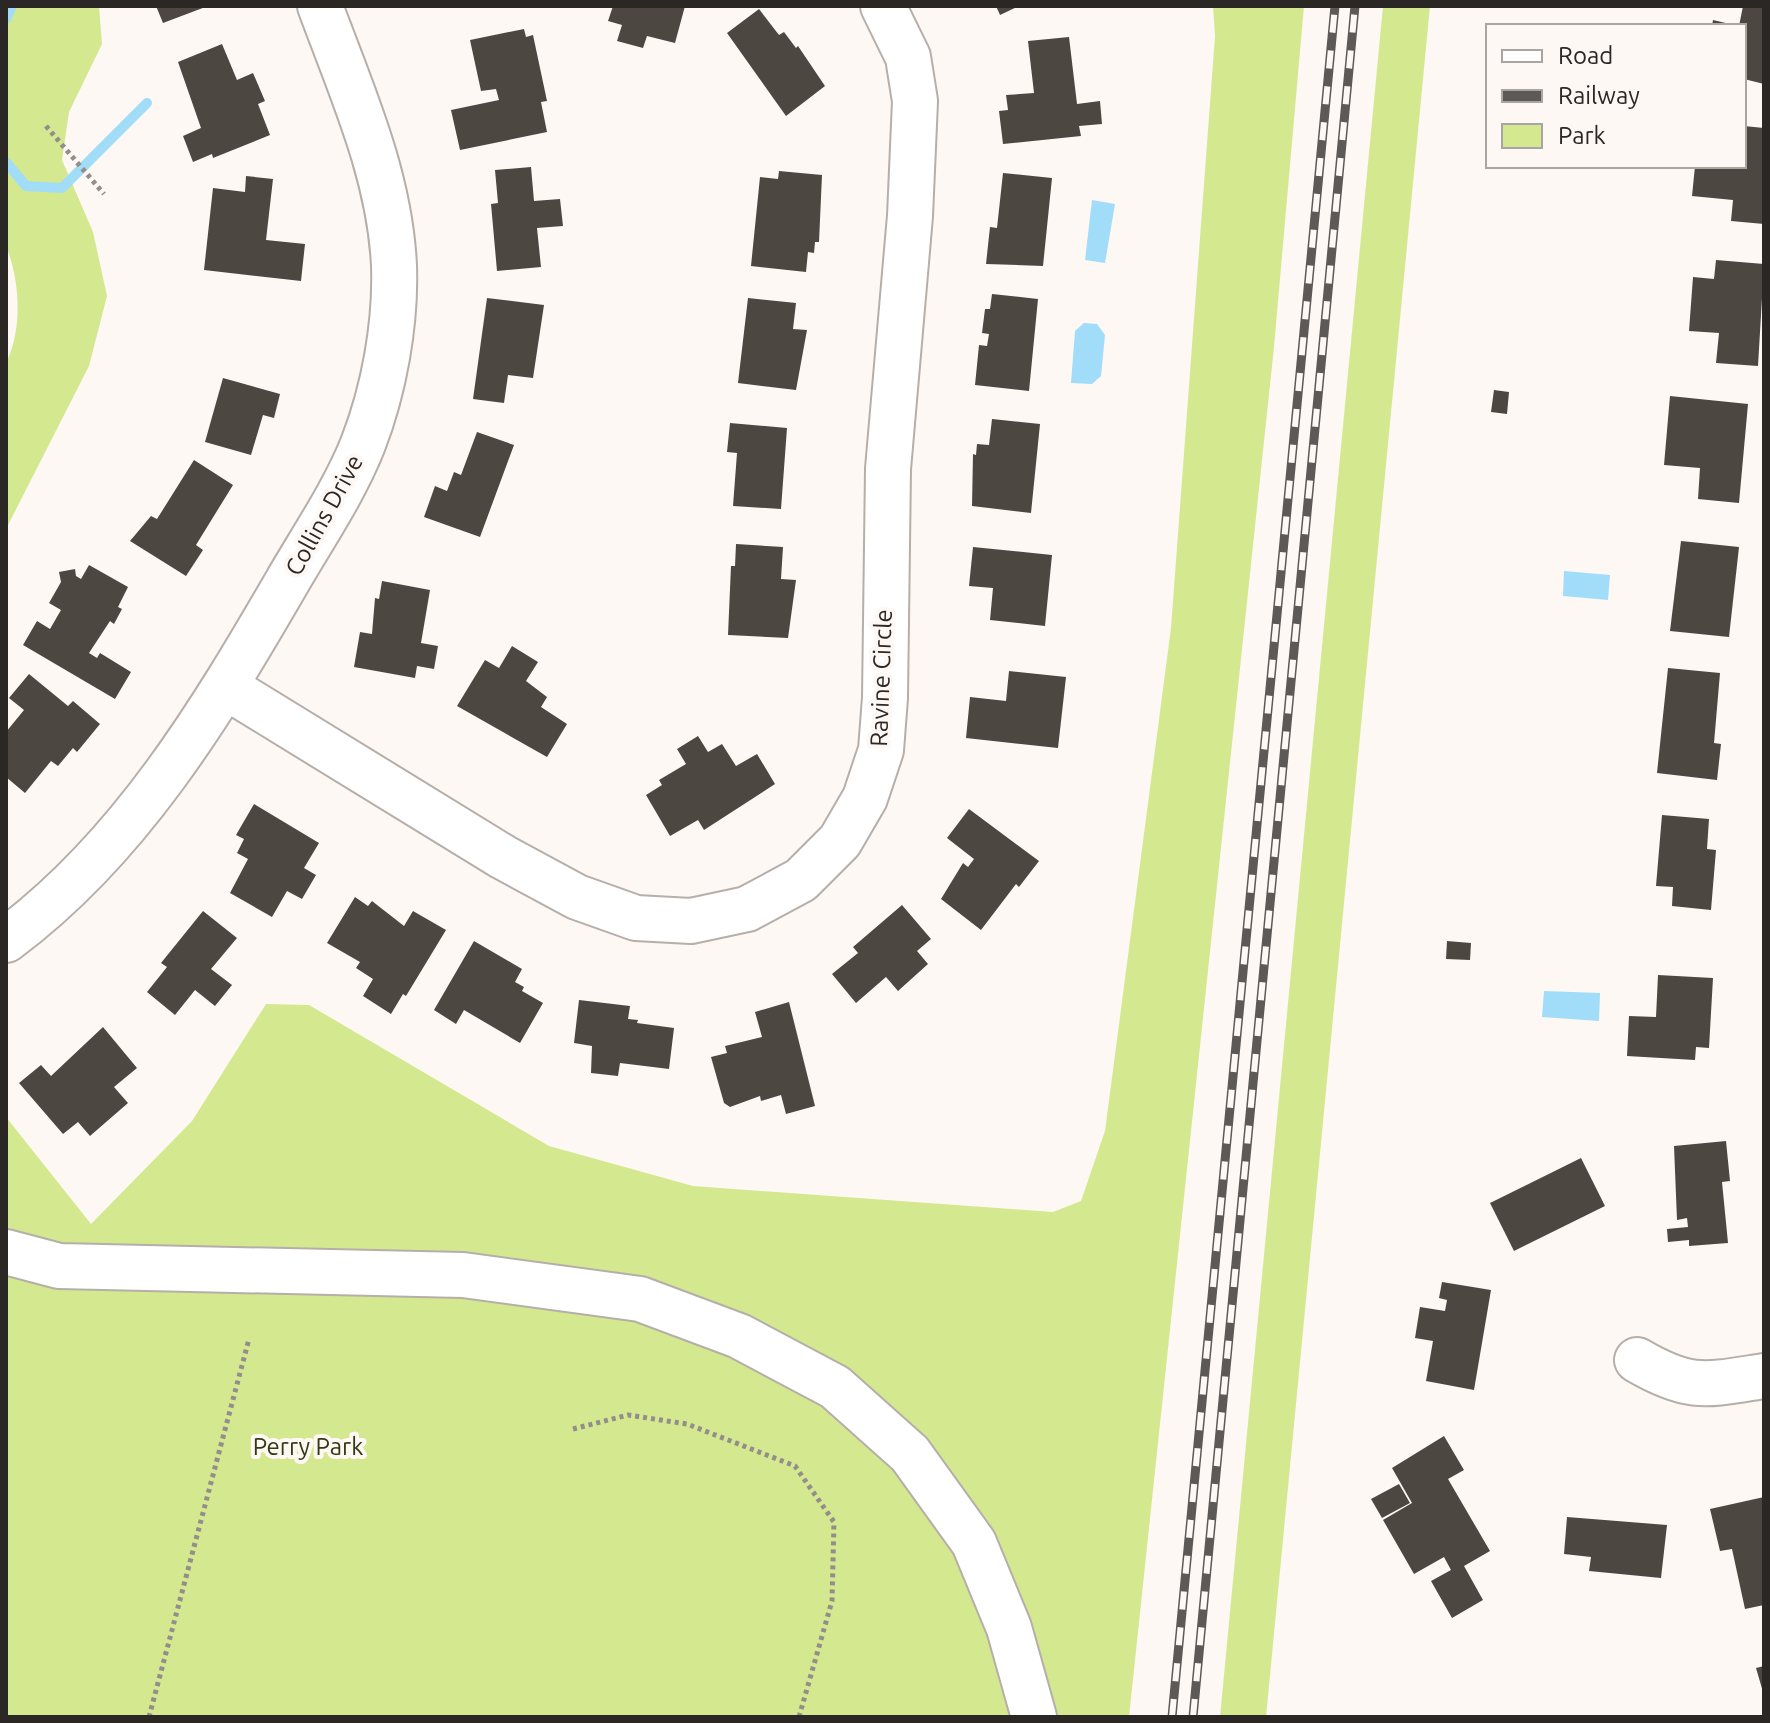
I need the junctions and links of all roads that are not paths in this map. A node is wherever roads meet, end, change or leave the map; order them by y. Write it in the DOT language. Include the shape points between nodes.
graph roads {
  1 [pos="320,6"];
  2 [pos="883,6"];
  3 [pos="226,687"];
  4 [pos="6,940"];
  5 [pos="6,1252"];
  6 [pos="1637,1360"];
  7 [pos="1764,1376"];
  8 [pos="1034,1717"];
  1 -- 3 [label="street, Collins Drive" via="384,191 394,267 386,362 363,444"];
  2 -- 3 [label="street, Ravine Circle" via="908,57 915,101 910,216 888,469 885,698 877,762 865,798 840,841 801,880 747,909 691,921 636,918 577,897 503,857"];
  3 -- 4 [label="street, Collins Drive" via="131,820 84,874"];
  5 -- 8 [label="street" via="59,1266 463,1275 640,1299 739,1336 835,1387 910,1454 974,1543 1009,1628"];
  6 -- 7 [label="street" via="1670,1379 1707,1385"];
}
